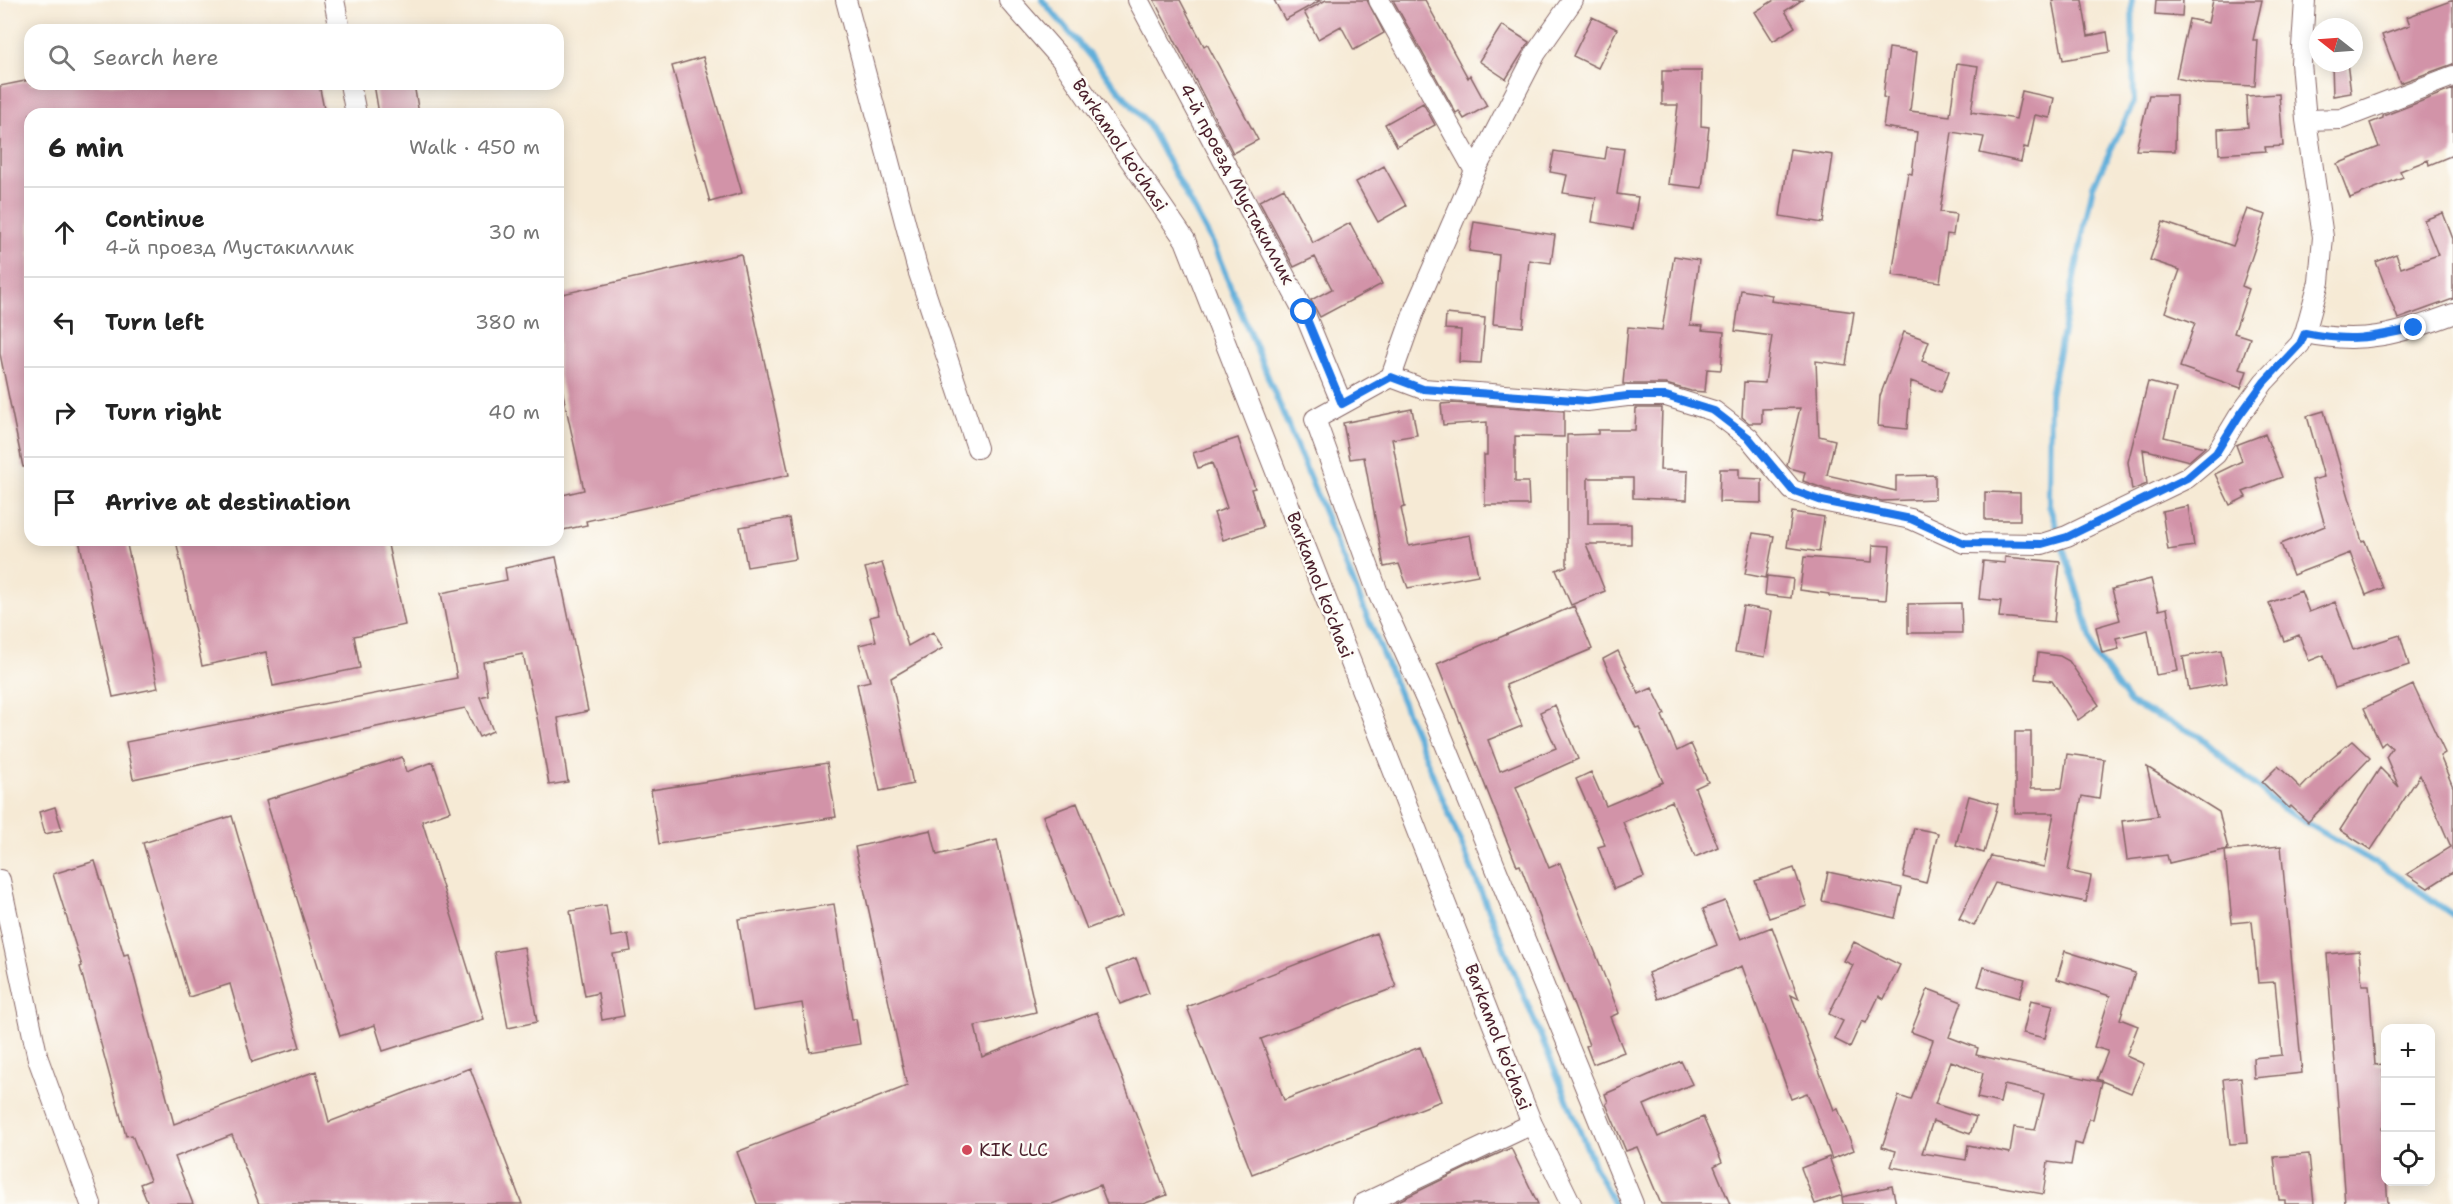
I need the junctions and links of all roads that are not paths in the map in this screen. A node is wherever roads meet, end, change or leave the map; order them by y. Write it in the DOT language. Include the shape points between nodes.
graph roads {
  1 [pos="334,0"];
  2 [pos="846,0"];
  3 [pos="1010,0"];
  4 [pos="1138,0"];
  5 [pos="1379,0"];
  6 [pos="1573,0"];
  7 [pos="2305,0"];
  8 [pos="339,24"];
  9 [pos="2453,75"];
  10 [pos="351,90"];
  11 [pos="355,108"];
  12 [pos="2306,120"];
  13 [pos="1475,171"];
  14 [pos="2453,314"];
  15 [pos="2305,333"];
  16 [pos="1391,377"];
  17 [pos="1342,404"];
  18 [pos="977,448"];
  19 [pos="0,880"];
  20 [pos="1532,1124"];
  21 [pos="91,1204"];
  22 [pos="1363,1204"];
  23 [pos="1571,1204"];
  24 [pos="1633,1204"];
  1 -- 8 [label="street"];
  2 -- 18 [label="street" via="917,267"];
  3 -- 20 [label="street, Barkamol ko'chasi" via="1061,59 1185,240"];
  4 -- 17 [label="street, 4-й проезд Мустакиллик" via="1304,312"];
  5 -- 13 [label="street"];
  6 -- 13 [label="street" via="1536,53"];
  7 -- 12 [label="street" via="2301,63"];
  9 -- 12 [label="street" via="2342,119"];
  10 -- 11 [label="street"];
  12 -- 15 [label="street" via="2323,237 2319,282"];
  13 -- 16 [label="street" via="1414,309"];
  14 -- 15 [label="street" via="2368,339 2332,339"];
  15 -- 16 [label="street" via="2300,344 2258,391 2216,453 2187,478 2042,544 1964,543 1911,519 1822,501 1792,490 1749,438 1714,411 1666,396 1587,401 1423,389"];
  16 -- 17 [label="street"];
  17 -- 24 [label="street" via="1315,419 1378,592 1441,734"];
  19 -- 21 [label="street" via="38,1059"];
  20 -- 22 [label="street"];
  20 -- 23 [label="street, Barkamol ko'chasi"];
}
